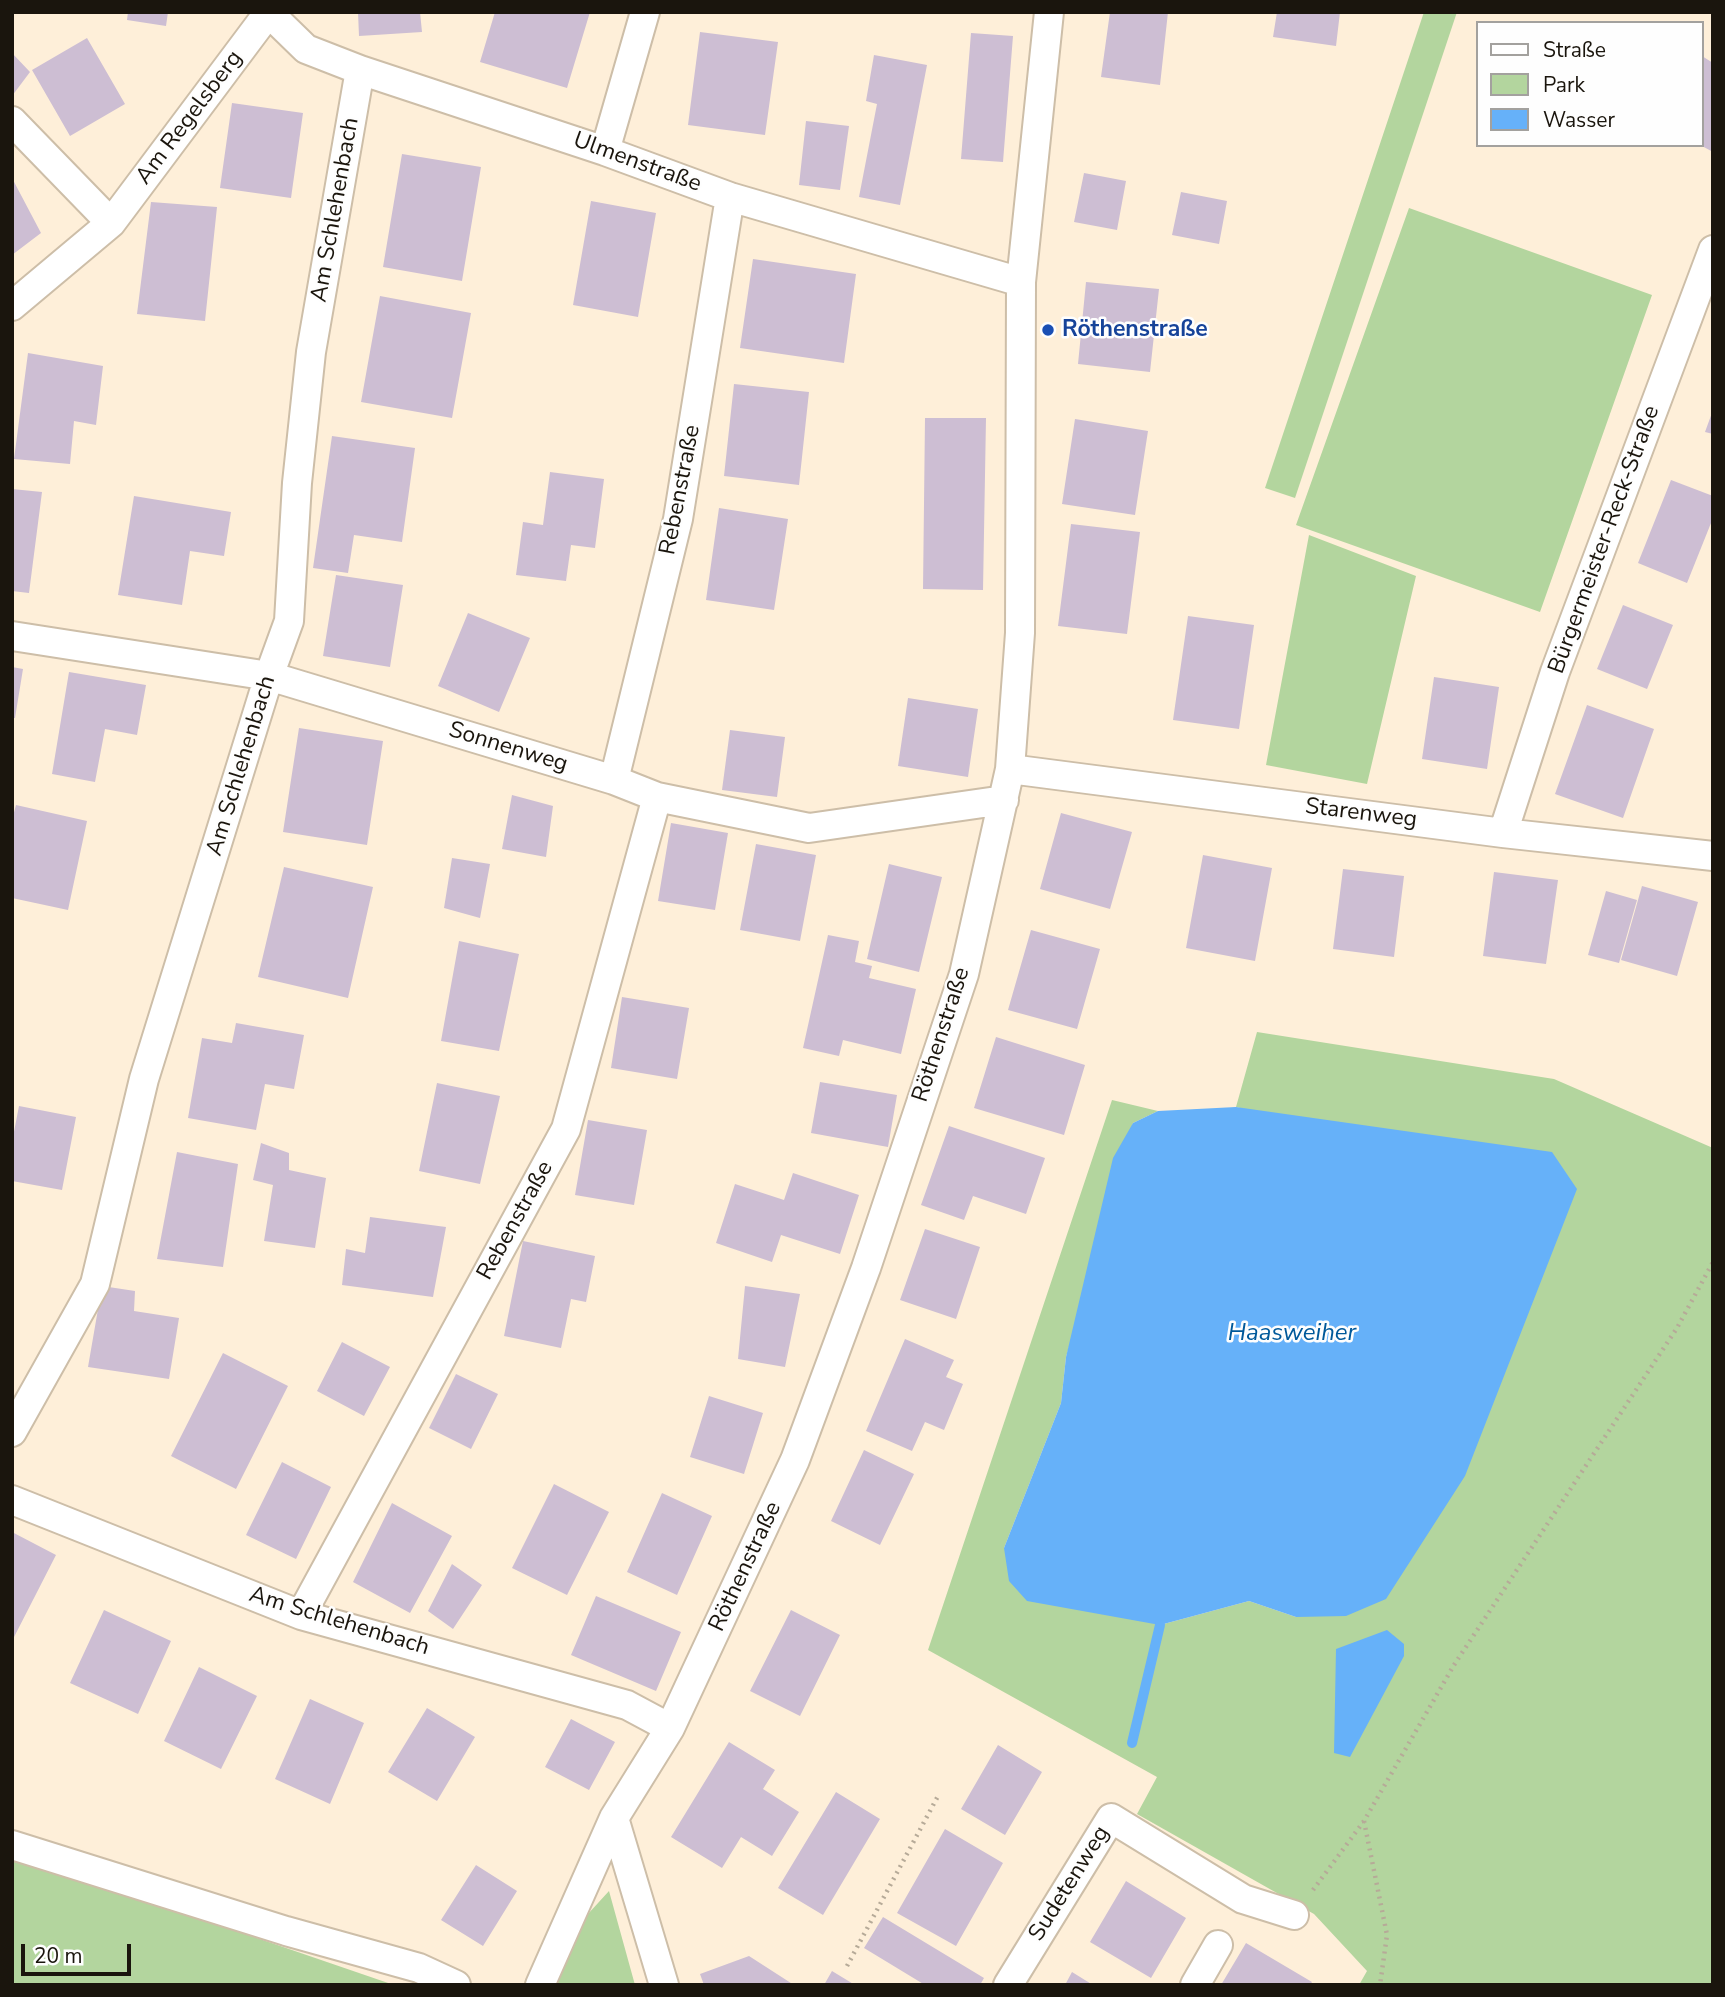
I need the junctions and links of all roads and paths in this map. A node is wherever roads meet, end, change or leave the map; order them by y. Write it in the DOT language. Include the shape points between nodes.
graph roads {
  1 [pos="269,12"];
  2 [pos="645,12"];
  3 [pos="1049,12"];
  4 [pos="360,70"];
  5 [pos="12,121"];
  6 [pos="605,150"];
  7 [pos="730,197"];
  8 [pos="111,223"];
  9 [pos="1713,250"];
  10 [pos="1021,282"];
  11 [pos="12,306"];
  12 [pos="12,636"];
  13 [pos="269,677"];
  14 [pos="1010,769"];
  15 [pos="614,780"];
  16 [pos="657,797"];
  17 [pos="1004,800"];
  18 [pos="1503,833"];
  19 [pos="1713,856"];
  20 [pos="1713,1262"];
  21 [pos="12,1432"];
  22 [pos="12,1500"];
  23 [pos="301,1615"];
  24 [pos="670,1728"];
  25 [pos="938,1796"];
  26 [pos="614,1818"];
  27 [pos="1364,1821"];
  28 [pos="12,1845"];
  29 [pos="1294,1915"];
  30 [pos="1218,1945"];
  31 [pos="846,1966"];
  32 [pos="456,1985"];
  33 [pos="540,1985"];
  34 [pos="664,1985"];
  35 [pos="1007,1985"];
  36 [pos="1195,1985"];
  37 [pos="1380,1985"];
  1 -- 4 [label="street, Ulmenstraße" via="306,49"];
  1 -- 8 [label="street, Am Regelsberg"];
  2 -- 6 [label="street"];
  3 -- 10 [label="street, Röthenstraße"];
  4 -- 6 [label="street, Ulmenstraße"];
  4 -- 13 [label="street, Am Schlehenbach" via="312,352 297,483 289,621"];
  5 -- 8 [label="street"];
  6 -- 7 [label="street, Ulmenstraße"];
  7 -- 10 [label="street, Ulmenstraße"];
  7 -- 15 [label="street, Rebenstraße" via="678,519"];
  8 -- 11 [label="street, Am Regelsberg"];
  9 -- 18 [label="street, Bürgermeister-Reck-Straße" via="1555,672"];
  10 -- 14 [label="street, Röthenstraße" via="1020,633"];
  12 -- 13 [label="street, Sonnenweg"];
  13 -- 15 [label="street, Sonnenweg"];
  13 -- 21 [label="street, Am Schlehenbach" via="144,1079 94,1284"];
  14 -- 17 [label="street, Röthenstraße"];
  14 -- 18 [label="street, Starenweg"];
  15 -- 16 [label="street, Sonnenweg"];
  16 -- 17 [label="street, Sonnenweg" via="809,828"];
  16 -- 23 [label="street, Rebenstraße" via="566,1129"];
  17 -- 24 [label="street, Röthenstraße" via="964,974 866,1268 795,1460"];
  18 -- 19 [label="street, Starenweg"];
  20 -- 27 [label="path" via="1676,1328 1454,1665"];
  22 -- 23 [label="street, Am Schlehenbach"];
  23 -- 24 [label="street, Am Schlehenbach" via="627,1705"];
  24 -- 26 [label="street, Röthenstraße"];
  25 -- 31 [label="path"];
  26 -- 33 [label="street, Röthenstraße"];
  26 -- 34 [label="street"];
  27 -- 29 [label="path"];
  27 -- 37 [label="path" via="1387,1936"];
  28 -- 32 [label="street" via="419,1968"];
  29 -- 35 [label="street, Sudetenweg" via="1243,1899 1111,1818"];
  30 -- 36 [label="street"];
}
